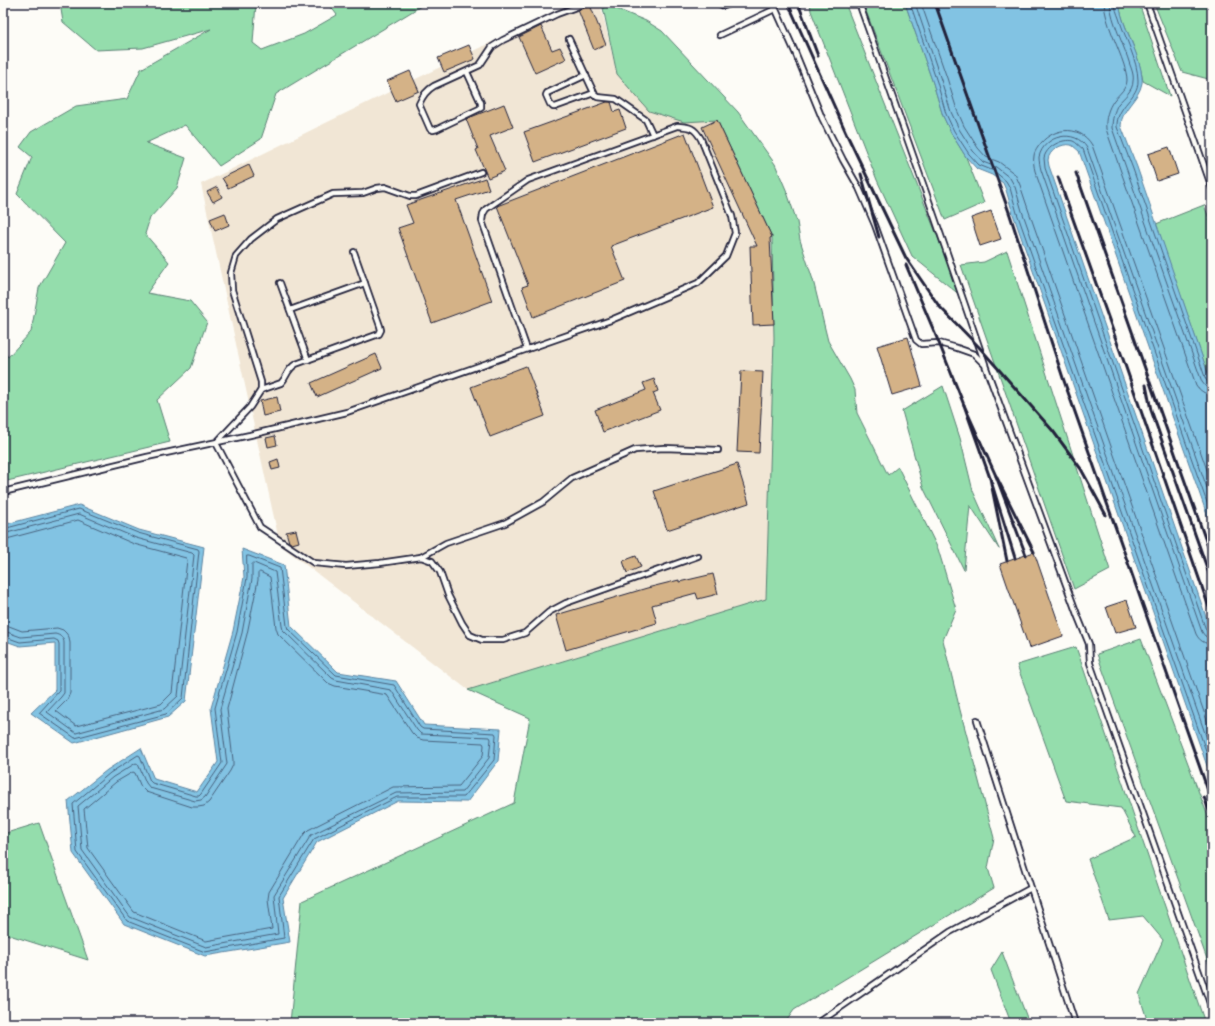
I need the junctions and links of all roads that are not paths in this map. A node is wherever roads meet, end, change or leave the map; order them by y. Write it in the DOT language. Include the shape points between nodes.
graph roads {
  1 [pos="587,3"];
  2 [pos="718,3"];
  3 [pos="733,3"];
  4 [pos="772,3"];
  5 [pos="860,3"];
  6 [pos="1147,3"];
  7 [pos="775,9"];
  8 [pos="720,35"];
  9 [pos="569,39"];
  10 [pos="466,72"];
  11 [pos="586,75"];
  12 [pos="594,93"];
  13 [pos="653,135"];
  14 [pos="480,172"];
  15 [pos="1212,188"];
  16 [pos="354,252"];
  17 [pos="280,283"];
  18 [pos="365,283"];
  19 [pos="290,310"];
  20 [pos="527,349"];
  21 [pos="308,360"];
  22 [pos="985,365"];
  23 [pos="261,390"];
  24 [pos="216,443"];
  25 [pos="718,450"];
  26 [pos="3,492"];
  27 [pos="698,556"];
  28 [pos="421,557"];
  29 [pos="977,720"];
  30 [pos="1032,888"];
  31 [pos="1212,1009"];
  32 [pos="818,1023"];
  33 [pos="1075,1023"];
  1 -- 10 [label="lane" via="556,14 503,40 492,47 480,65"];
  2 -- 3 [label="lane" via="724,6"];
  4 -- 7 [label="lane"];
  5 -- 22 [label="lane"];
  6 -- 15 [label="lane"];
  7 -- 8 [label="lane"];
  7 -- 22 [label="lane" via="822,118 859,188 875,225 916,340 921,344 939,343 974,354"];
  9 -- 11 [label="lane"];
  10 -- 10 [label="lane" via="430,88 421,100 420,109 430,129 437,129 481,108"];
  11 -- 12 [label="lane"];
  11 -- 12 [label="lane" via="546,95 551,106 555,107"];
  12 -- 13 [label="lane" via="598,97 616,99 646,120"];
  13 -- 20 [label="lane" via="528,180 486,209 483,214 482,221"];
  13 -- 20 [label="lane" via="677,126 688,126 696,130 732,216 735,233 726,256 698,283 611,320"];
  14 -- 23 [label="lane" via="416,196 385,187 363,193 333,194 277,219 251,239 236,256 231,273 232,290 261,382"];
  16 -- 18 [label="lane"];
  17 -- 19 [label="lane"];
  18 -- 19 [label="lane"];
  18 -- 21 [label="lane" via="380,326 379,334"];
  19 -- 21 [label="lane"];
  20 -- 24 [label="lane" via="347,412"];
  21 -- 23 [label="lane" via="290,368 280,383"];
  22 -- 31 [label="lane" via="1089,644 1090,663"];
  23 -- 24 [label="lane" via="250,407"];
  24 -- 26 [label="lane"];
  24 -- 28 [label="lane" via="260,527 314,563 346,566"];
  25 -- 28 [label="lane" via="635,450 572,478 543,502 505,523 446,543"];
  27 -- 28 [label="lane" via="566,603 549,612 525,633 503,640 482,640 470,635 448,595 440,572 432,561"];
  29 -- 30 [label="lane"];
  30 -- 32 [label="lane" via="950,932"];
  30 -- 33 [label="lane"];
}
